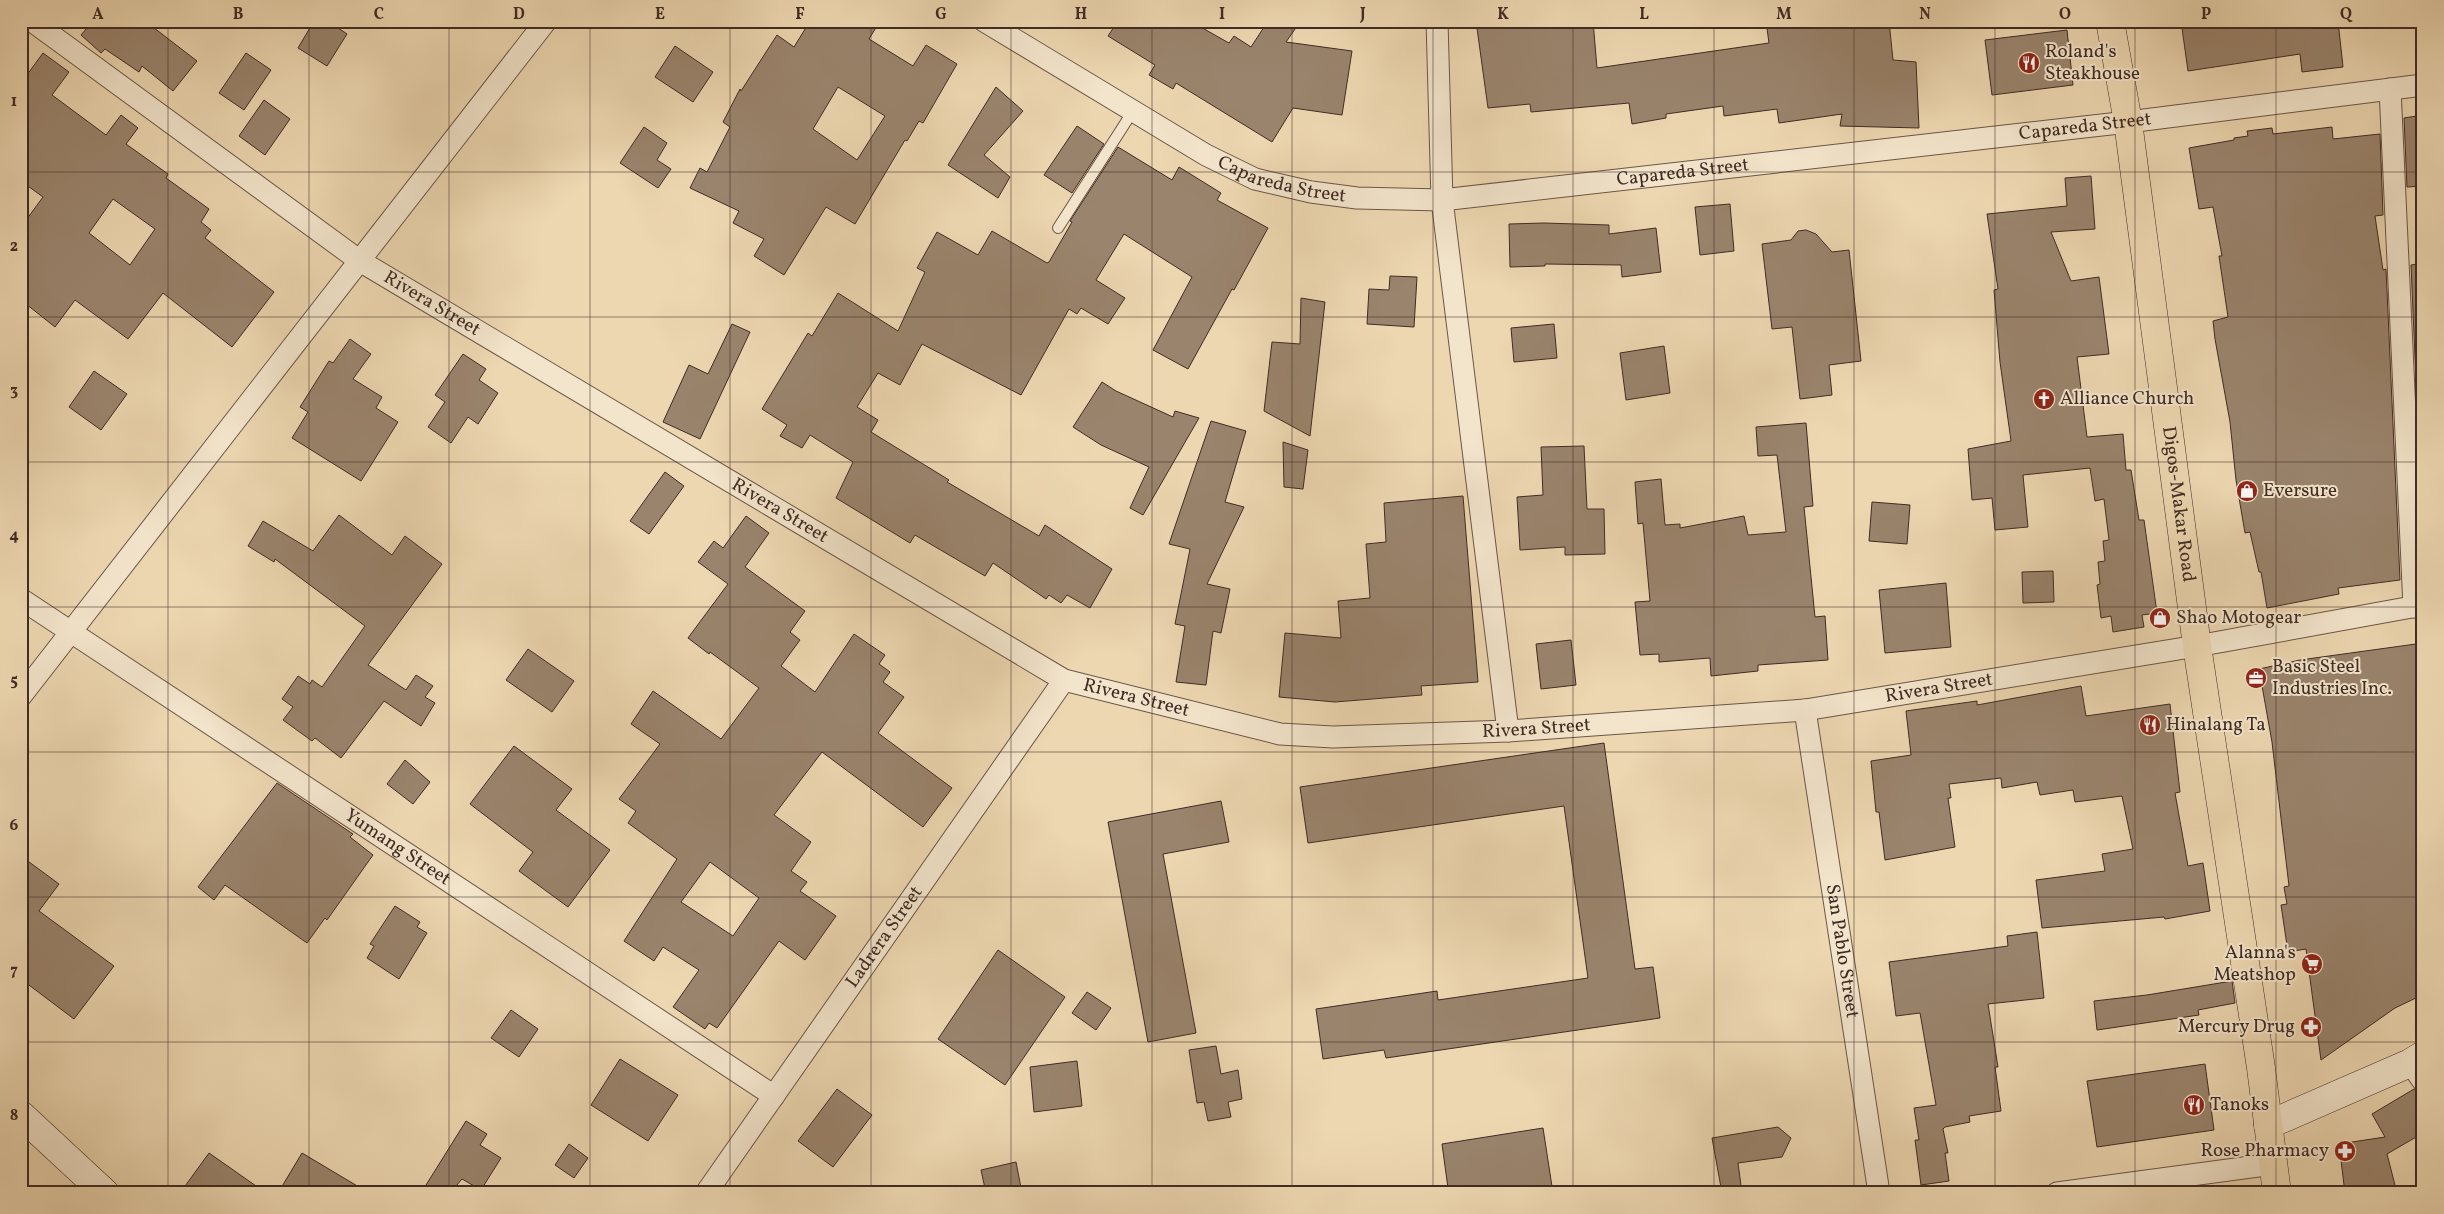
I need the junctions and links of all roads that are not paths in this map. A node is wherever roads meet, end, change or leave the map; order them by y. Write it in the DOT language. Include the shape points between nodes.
graph roads {
  1 [pos="32,21"];
  2 [pos="546,21"];
  3 [pos="984,21"];
  4 [pos="1437,21"];
  5 [pos="2110,21"];
  6 [pos="2423,85"];
  7 [pos="2390,88"];
  8 [pos="1133,111"];
  9 [pos="2128,122"];
  10 [pos="1442,200"];
  11 [pos="1058,228"];
  12 [pos="360,261"];
  13 [pos="21,599"];
  14 [pos="2419,606"];
  15 [pos="71,632"];
  16 [pos="2197,646"];
  17 [pos="1064,680"];
  18 [pos="21,696"];
  19 [pos="1805,710"];
  20 [pos="1508,731"];
  21 [pos="2419,1066"];
  22 [pos="774,1096"];
  23 [pos="21,1115"];
  24 [pos="2268,1125"];
  25 [pos="2272,1164"];
  26 [pos="105,1193"];
  27 [pos="706,1193"];
  28 [pos="1879,1193"];
  29 [pos="2058,1193"];
  30 [pos="2277,1193"];
  1 -- 12 [label="street, Rivera Street"];
  2 -- 12 [label="street"];
  3 -- 8 [label="street, Capareda Street"];
  4 -- 10 [label="street"];
  5 -- 9 [label="main road, Digos-Makar Road"];
  6 -- 7 [label="street, Capareda Street"];
  7 -- 9 [label="street, Capareda Street"];
  7 -- 14 [label="street"];
  8 -- 10 [label="street, Capareda Street" via="1206,155 1255,179 1311,192 1357,198"];
  8 -- 11 [label="lane"];
  9 -- 10 [label="street, Capareda Street"];
  9 -- 16 [label="main road, Digos-Makar Road"];
  10 -- 20 [label="street"];
  12 -- 15 [label="street"];
  12 -- 17 [label="street, Rivera Street"];
  13 -- 15 [label="street, Yumang Street"];
  14 -- 16 [label="street, Rivera Street"];
  15 -- 18 [label="street"];
  15 -- 22 [label="street, Yumang Street"];
  16 -- 19 [label="street, Rivera Street"];
  16 -- 24 [label="main road, Digos-Makar Road"];
  17 -- 20 [label="street, Rivera Street" via="1280,734 1332,737"];
  17 -- 22 [label="street, Ladrera Street"];
  19 -- 20 [label="street, Rivera Street"];
  19 -- 28 [label="street, San Pablo Street"];
  21 -- 24 [label="street"];
  22 -- 27 [label="street, Ladrera Street"];
  23 -- 26 [label="street"];
  24 -- 25 [label="main road, Digos-Makar Road"];
  25 -- 29 [label="street"];
  25 -- 30 [label="main road, Digos-Makar Road"];
}
